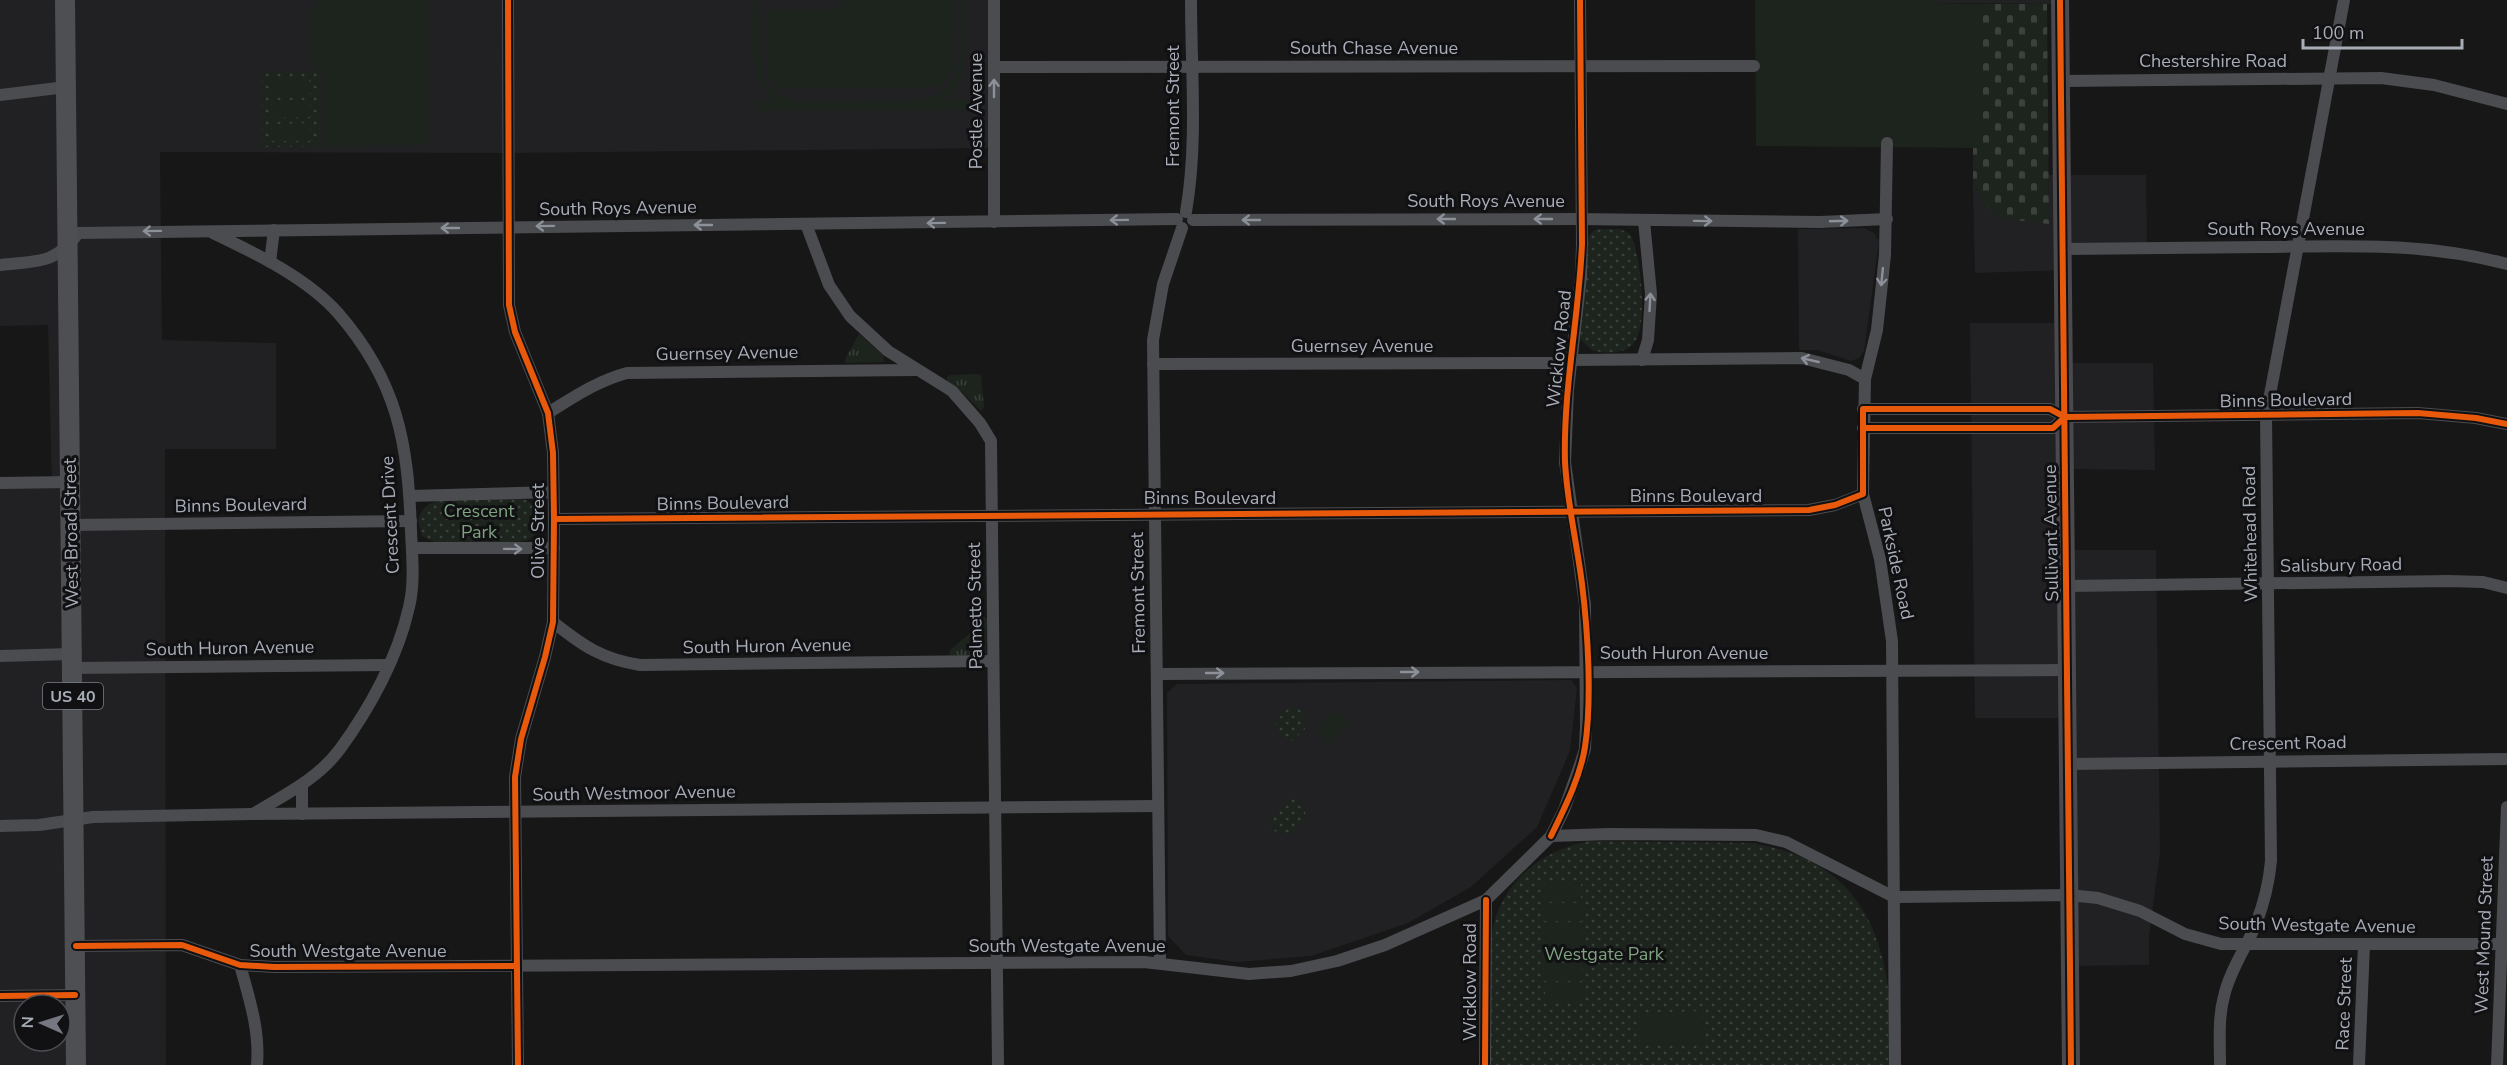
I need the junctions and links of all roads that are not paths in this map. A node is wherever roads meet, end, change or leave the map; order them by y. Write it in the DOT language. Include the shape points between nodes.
graph roads {
  1 [pos="65,0"];
  2 [pos="508,0"];
  3 [pos="994,0"];
  4 [pos="1191,0"];
  5 [pos="1580,0"];
  6 [pos="2060,0"];
  7 [pos="2344,0"];
  8 [pos="1580,66"];
  9 [pos="1754,66"];
  10 [pos="994,67"];
  11 [pos="1191,67"];
  12 [pos="2330,78"];
  13 [pos="2060,81"];
  14 [pos="66,87"];
  15 [pos="0,95"];
  16 [pos="2507,104"];
  17 [pos="1887,143"];
  18 [pos="1582,219"];
  19 [pos="1887,219"];
  20 [pos="1185,220"];
  21 [pos="1644,221"];
  22 [pos="994,222"];
  23 [pos="806,224"];
  24 [pos="508,227"];
  25 [pos="274,230"];
  26 [pos="211,232"];
  27 [pos="2297,247"];
  28 [pos="68,248"];
  29 [pos="2063,249"];
  30 [pos="270,262"];
  31 [pos="2507,264"];
  32 [pos="0,265"];
  33 [pos="1642,360"];
  34 [pos="1571,362"];
  35 [pos="1153,364"];
  36 [pos="917,370"];
  37 [pos="1865,379"];
  38 [pos="1863,409"];
  39 [pos="548,413"];
  40 [pos="2266,416"];
  41 [pos="2065,417"];
  42 [pos="2507,424"];
  43 [pos="1863,428"];
  44 [pos="70,482"];
  45 [pos="0,483"];
  46 [pos="553,492"];
  47 [pos="1863,494"];
  48 [pos="410,496"];
  49 [pos="1570,511"];
  50 [pos="1155,513"];
  51 [pos="992,515"];
  52 [pos="554,519"];
  53 [pos="411,521"];
  54 [pos="71,525"];
  55 [pos="412,548"];
  56 [pos="554,548"];
  57 [pos="2269,584"];
  58 [pos="2067,586"];
  59 [pos="2507,588"];
  60 [pos="553,622"];
  61 [pos="0,656"];
  62 [pos="72,661"];
  63 [pos="993,661"];
  64 [pos="388,665"];
  65 [pos="1892,670"];
  66 [pos="2067,670"];
  67 [pos="1587,672"];
  68 [pos="1157,674"];
  69 [pos="2507,759"];
  70 [pos="2271,762"];
  71 [pos="2068,764"];
  72 [pos="302,785"];
  73 [pos="1158,806"];
  74 [pos="995,807"];
  75 [pos="2507,807"];
  76 [pos="514,812"];
  77 [pos="252,814"];
  78 [pos="302,814"];
  79 [pos="75,820"];
  80 [pos="0,826"];
  81 [pos="1551,836"];
  82 [pos="2069,895"];
  83 [pos="1894,897"];
  84 [pos="1486,900"];
  85 [pos="2501,944"];
  86 [pos="2244,945"];
  87 [pos="2364,945"];
  88 [pos="75,946"];
  89 [pos="1160,962"];
  90 [pos="997,963"];
  91 [pos="240,965"];
  92 [pos="516,966"];
  93 [pos="75,995"];
  94 [pos="0,996"];
  95 [pos="76,1065"];
  96 [pos="257,1065"];
  97 [pos="518,1065"];
  98 [pos="998,1065"];
  99 [pos="1485,1065"];
  100 [pos="1895,1065"];
  101 [pos="2071,1065"];
  102 [pos="2220,1065"];
  103 [pos="2359,1065"];
  104 [pos="2497,1065"];
  1 -- 14 [label="main road, West Broad Street / US 40"];
  2 -- 24 [label="street, Olive Street"];
  3 -- 10 [label="street, Postle Avenue"];
  4 -- 11 [label="street, Fremont Street"];
  5 -- 8 [label="street, Wicklow Road"];
  6 -- 13 [label="main road, Sullivant Avenue"];
  7 -- 12 [label="street, Whitehead Road"];
  8 -- 9 [label="street, South Chase Avenue"];
  8 -- 11 [label="street, South Chase Avenue"];
  8 -- 18 [label="street, Wicklow Road"];
  10 -- 11 [label="street, South Chase Avenue"];
  22 -- 10 [label="street, Postle Avenue, one-way"];
  11 -- 20 [label="street, Fremont Street" via="1191,186"];
  12 -- 13 [label="street, Chestershire Road"];
  12 -- 16 [label="street, Chestershire Road" via="2381,78 2434,85"];
  12 -- 27 [label="street, Whitehead Road"];
  13 -- 29 [label="main road, Sullivant Avenue"];
  14 -- 15 [label="street"];
  14 -- 28 [label="main road, West Broad Street / US 40"];
  17 -- 19 [label="street, Parkside Road"];
  18 -- 20 [label="street, South Roys Avenue, one-way"];
  18 -- 21 [label="street, South Roys Avenue"];
  18 -- 34 [label="street, Wicklow Road" via="1581,276"];
  21 -- 19 [label="street, South Roys Avenue, one-way"];
  19 -- 37 [label="street, Parkside Road, one-way" via="1877,330"];
  20 -- 22 [label="street, South Roys Avenue, one-way"];
  20 -- 35 [label="street, Fremont Street" via="1160,295"];
  33 -- 21 [label="street, one-way" via="1648,340 1651,294"];
  22 -- 23 [label="street, South Roys Avenue, one-way"];
  23 -- 24 [label="street, South Roys Avenue, one-way"];
  23 -- 36 [label="street, Palmetto Street" via="829,285 850,316 888,351"];
  24 -- 25 [label="street, South Roys Avenue, one-way"];
  24 -- 39 [label="street, Olive Street" via="509,305 515,332"];
  25 -- 26 [label="street, South Roys Avenue"];
  25 -- 30 [label="street"];
  26 -- 28 [label="street, South Roys Avenue, one-way" via="78,232"];
  26 -- 30 [label="street, Crescent Drive"];
  27 -- 29 [label="street, South Roys Avenue"];
  27 -- 31 [label="street, South Roys Avenue" via="2426,248"];
  27 -- 40 [label="street, Whitehead Road"];
  28 -- 32 [label="street" via="51,259"];
  28 -- 44 [label="main road, West Broad Street / US 40"];
  29 -- 41 [label="main road, Sullivant Avenue"];
  30 -- 48 [label="street, Crescent Drive" via="336,311 372,358 397,413"];
  33 -- 34 [label="street, Guernsey Avenue"];
  37 -- 33 [label="street, Guernsey Avenue, one-way" via="1849,370 1803,358"];
  34 -- 35 [label="street, Guernsey Avenue"];
  34 -- 49 [label="street, Wicklow Road" via="1565,462"];
  35 -- 50 [label="street, Fremont Street"];
  36 -- 39 [label="street, Guernsey Avenue" via="627,373 587,388"];
  36 -- 51 [label="street, Palmetto Street" via="952,391 991,441"];
  37 -- 38 [label="street, Parkside Road"];
  38 -- 41 [label="street, Binns Boulevard" via="2050,409"];
  38 -- 43 [label="street, Parkside Road"];
  39 -- 46 [label="street, Olive Street"];
  40 -- 41 [label="street, Binns Boulevard"];
  40 -- 42 [label="street, Binns Boulevard" via="2418,413"];
  40 -- 57 [label="street, Whitehead Road"];
  41 -- 43 [label="street, Binns Boulevard" via="2053,428"];
  41 -- 58 [label="main road, Sullivant Avenue"];
  43 -- 47 [label="street, Parkside Road"];
  44 -- 45 [label="street"];
  44 -- 54 [label="main road, West Broad Street / US 40"];
  46 -- 48 [label="street"];
  46 -- 52 [label="street, Olive Street"];
  47 -- 49 [label="street, Binns Boulevard" via="1809,510"];
  47 -- 65 [label="street, Parkside Road" via="1887,596"];
  48 -- 53 [label="street, Crescent Drive"];
  49 -- 50 [label="street, Binns Boulevard"];
  49 -- 67 [label="street, Wicklow Road" via="1585,605"];
  50 -- 51 [label="street, Binns Boulevard"];
  50 -- 68 [label="street, Fremont Street"];
  51 -- 52 [label="street, Binns Boulevard"];
  51 -- 63 [label="street, Palmetto Street"];
  52 -- 56 [label="street, Olive Street"];
  53 -- 54 [label="street, Binns Boulevard"];
  53 -- 55 [label="street, Crescent Drive"];
  54 -- 62 [label="main road, West Broad Street / US 40"];
  55 -- 56 [label="street, one-way"];
  55 -- 64 [label="street, Crescent Drive" via="410,606"];
  56 -- 60 [label="street, Olive Street"];
  57 -- 58 [label="street, Salisbury Road"];
  57 -- 59 [label="street, Salisbury Road" via="2450,581 2483,582"];
  57 -- 70 [label="street, Whitehead Road"];
  58 -- 66 [label="main road, Sullivant Avenue"];
  60 -- 63 [label="street, South Huron Avenue" via="589,650 614,661 640,665"];
  60 -- 76 [label="street, Olive Street" via="521,739"];
  61 -- 62 [label="street, South Huron Avenue"];
  62 -- 64 [label="street, South Huron Avenue"];
  62 -- 79 [label="main road, West Broad Street / US 40"];
  63 -- 74 [label="street, Palmetto Street"];
  64 -- 72 [label="street, Crescent Drive" via="340,749"];
  65 -- 66 [label="street, South Huron Avenue"];
  65 -- 67 [label="street, South Huron Avenue"];
  65 -- 83 [label="street, Parkside Road"];
  66 -- 71 [label="main road, Sullivant Avenue"];
  68 -- 67 [label="street, South Huron Avenue, one-way"];
  67 -- 81 [label="street, Wicklow Road" via="1585,749"];
  68 -- 73 [label="street, Fremont Street"];
  69 -- 70 [label="street, Crescent Road"];
  70 -- 71 [label="street, Crescent Road"];
  70 -- 86 [label="street, Whitehead Road" via="2269,886"];
  71 -- 82 [label="main road, Sullivant Avenue"];
  72 -- 77 [label="street, Crescent Drive"];
  72 -- 78 [label="street"];
  73 -- 74 [label="street, South Westmoor Avenue"];
  73 -- 89 [label="street, Fremont Street"];
  74 -- 76 [label="street, South Westmoor Avenue"];
  74 -- 90 [label="street, Palmetto Street"];
  75 -- 85 [label="street, West Mound Street"];
  76 -- 78 [label="street, South Westmoor Avenue"];
  76 -- 92 [label="street, Olive Street"];
  77 -- 78 [label="street, South Westmoor Avenue"];
  77 -- 79 [label="street, South Westmoor Avenue"];
  79 -- 80 [label="street, South Westmoor Avenue"];
  79 -- 88 [label="main road, West Broad Street / US 40"];
  81 -- 83 [label="street, South Westgate Avenue" via="1756,835 1786,842"];
  81 -- 84 [label="street, South Westgate Avenue"];
  82 -- 83 [label="street, South Westgate Avenue"];
  82 -- 86 [label="street, South Westgate Avenue" via="2098,898 2140,910 2204,941"];
  82 -- 101 [label="main road, Sullivant Avenue"];
  83 -- 100 [label="street, Parkside Road"];
  84 -- 89 [label="street, South Westgate Avenue" via="1385,945 1291,971 1249,974"];
  84 -- 99 [label="street, Wicklow Road"];
  85 -- 87 [label="street, South Westgate Avenue"];
  85 -- 104 [label="street, West Mound Street"];
  86 -- 87 [label="street, South Westgate Avenue"];
  86 -- 102 [label="street, Whitehead Road" via="2224,996"];
  87 -- 103 [label="street, Race Street"];
  88 -- 91 [label="street, South Westgate Avenue" via="182,945"];
  88 -- 93 [label="main road, West Broad Street / US 40"];
  89 -- 90 [label="street, South Westgate Avenue"];
  90 -- 92 [label="street, South Westgate Avenue"];
  90 -- 98 [label="street, Palmetto Street"];
  91 -- 92 [label="street, South Westgate Avenue"];
  91 -- 96 [label="street" via="256,1025"];
  92 -- 97 [label="street, Olive Street"];
  93 -- 94 [label="street"];
  93 -- 95 [label="main road, West Broad Street / US 40"];
}
